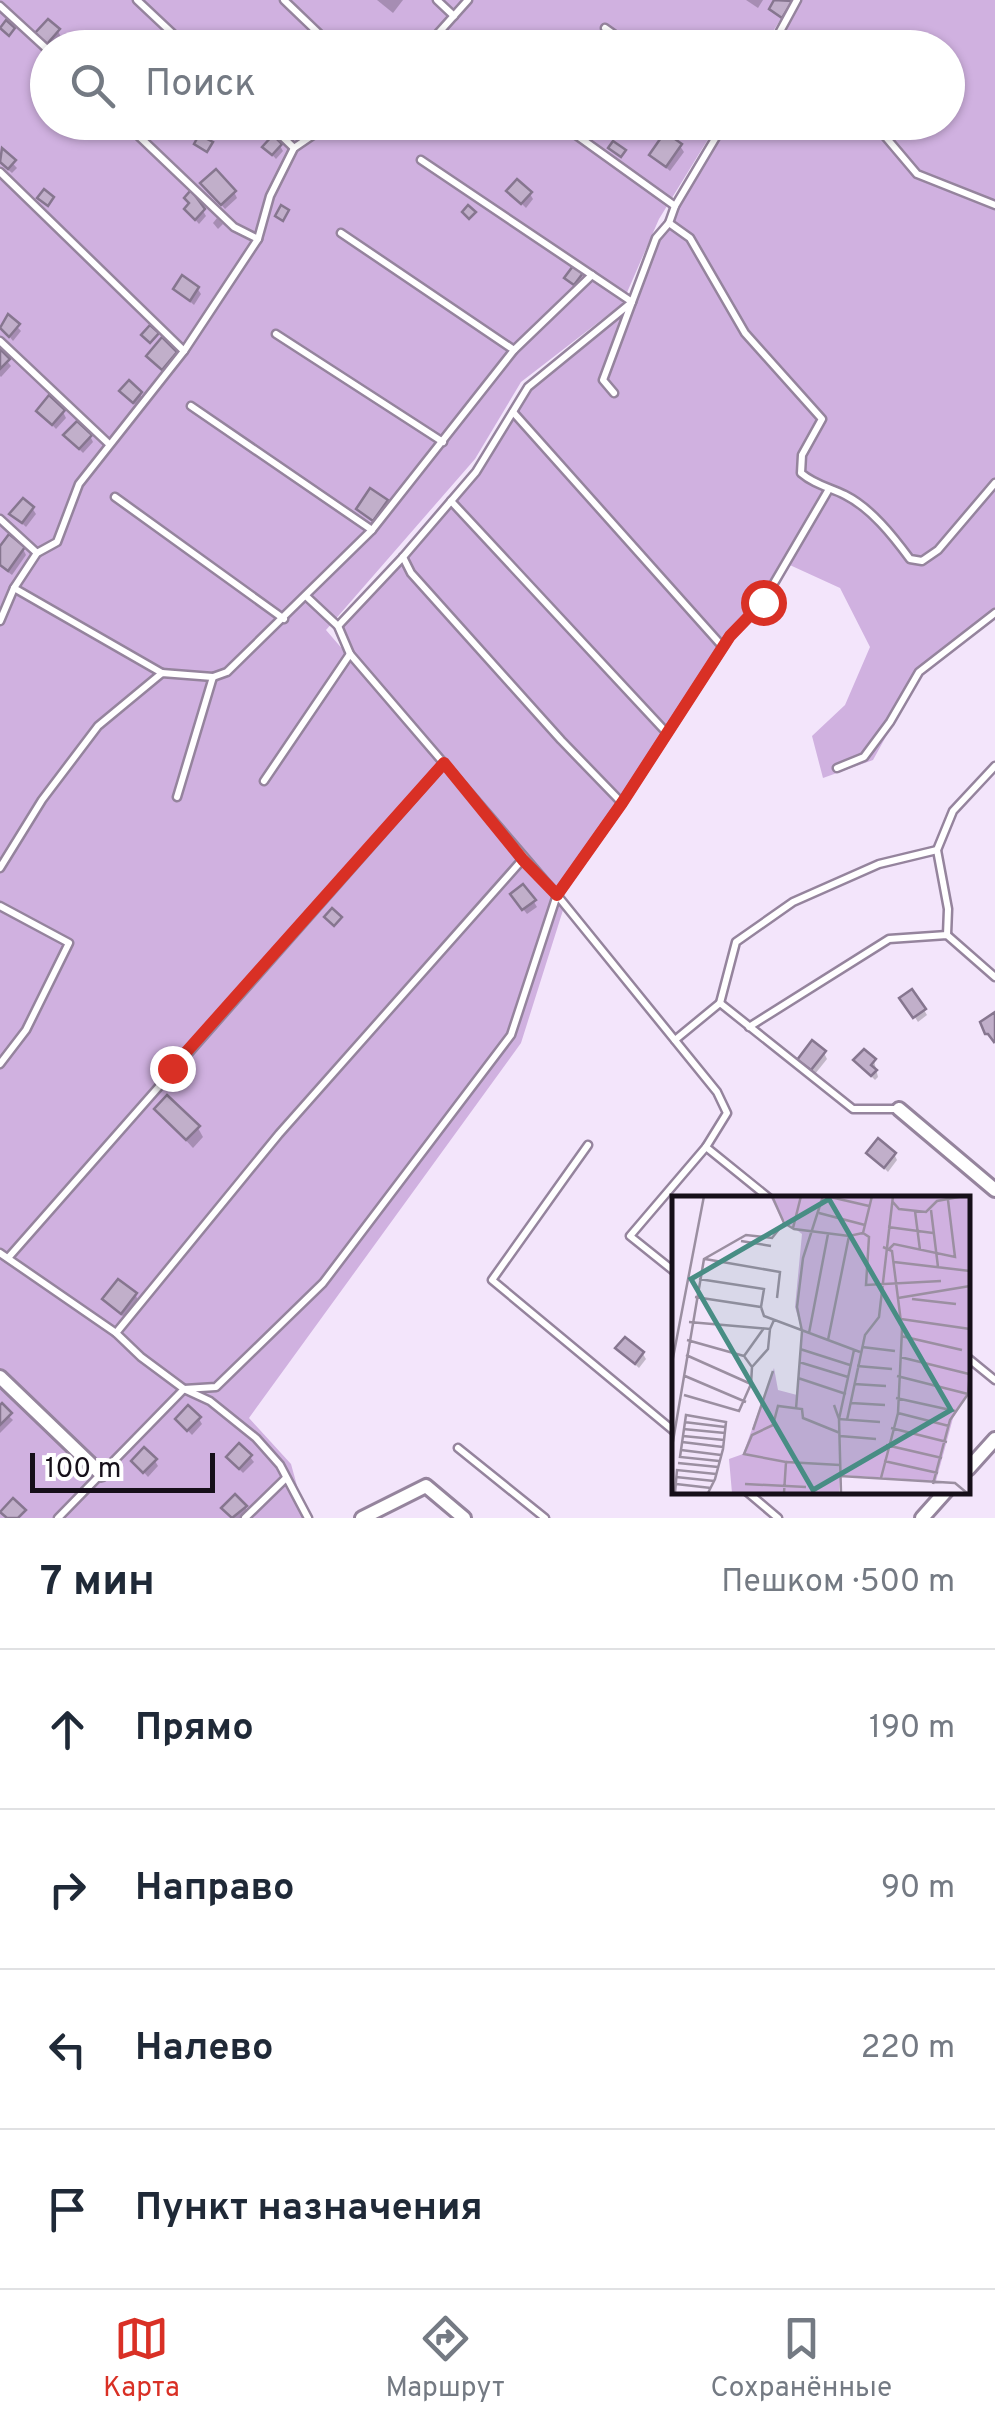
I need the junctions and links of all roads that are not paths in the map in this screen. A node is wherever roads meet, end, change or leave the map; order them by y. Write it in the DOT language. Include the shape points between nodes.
graph roads {
  1 [pos="137,0"];
  2 [pos="284,0"];
  3 [pos="437,0"];
  4 [pos="468,0"];
  5 [pos="797,0"];
  6 [pos="0,6"];
  7 [pos="454,16"];
  8 [pos="605,28"];
  9 [pos="169,30"];
  10 [pos="315,30"];
  11 [pos="441,30"];
  12 [pos="608,30"];
  13 [pos="781,30"];
  14 [pos="30,34"];
  15 [pos="143,140"];
  16 [pos="286,140"];
  17 [pos="306,140"];
  18 [pos="583,140"];
  19 [pos="714,140"];
  20 [pos="888,140"];
  21 [pos="294,148"];
  22 [pos="421,160"];
  23 [pos="0,172"];
  24 [pos="995,205"];
  25 [pos="675,206"];
  26 [pos="669,223"];
  27 [pos="341,234"];
  28 [pos="258,239"];
  29 [pos="592,275"];
  30 [pos="632,302"];
  31 [pos="276,334"];
  32 [pos="0,341"];
  33 [pos="514,350"];
  34 [pos="184,351"];
  35 [pos="614,393"];
  36 [pos="191,406"];
  37 [pos="513,412"];
  38 [pos="443,442"];
  39 [pos="109,444"];
  40 [pos="995,482"];
  41 [pos="828,489"];
  42 [pos="116,497"];
  43 [pos="450,501"];
  44 [pos="0,519"];
  45 [pos="372,530"];
  46 [pos="37,553"];
  47 [pos="403,557"];
  48 [pos="14,588"];
  49 [pos="307,597"];
  50 [pos="995,613"];
  51 [pos="284,619"];
  52 [pos="0,621"];
  53 [pos="338,626"];
  54 [pos="723,647"];
  55 [pos="350,654"];
  56 [pos="162,673"];
  57 [pos="213,677"];
  58 [pos="666,732"];
  59 [pos="444,763"];
  60 [pos="995,766"];
  61 [pos="837,768"];
  62 [pos="264,781"];
  63 [pos="177,797"];
  64 [pos="622,803"];
  65 [pos="937,850"];
  66 [pos="523,860"];
  67 [pos="0,868"];
  68 [pos="557,895"];
  69 [pos="0,906"];
  70 [pos="947,935"];
  71 [pos="995,977"];
  72 [pos="720,1003"];
  73 [pos="749,1027"];
  74 [pos="675,1040"];
  75 [pos="0,1064"];
  76 [pos="898,1109"];
  77 [pos="588,1145"];
  78 [pos="706,1148"];
  79 [pos="995,1190"];
  80 [pos="766,1196"];
  81 [pos="4,1256"];
  82 [pos="672,1270"];
  83 [pos="116,1333"];
  84 [pos="970,1360"];
  85 [pos="0,1377"];
  86 [pos="995,1380"];
  87 [pos="184,1389"];
  88 [pos="672,1430"];
  89 [pos="995,1439"];
  90 [pos="458,1448"];
  91 [pos="970,1467"];
  92 [pos="100,1474"];
  93 [pos="285,1479"];
  94 [pos="749,1493"];
  95 [pos="945,1493"];
  96 [pos="58,1518"];
  97 [pos="245,1518"];
  98 [pos="308,1518"];
  99 [pos="362,1518"];
  100 [pos="464,1518"];
  101 [pos="545,1518"];
  102 [pos="778,1518"];
  103 [pos="922,1518"];
  1 -- 9 [label="lane"];
  2 -- 10 [label="lane"];
  3 -- 7 [label="lane"];
  4 -- 7 [label="lane"];
  5 -- 13 [label="lane"];
  6 -- 14 [label="lane"];
  7 -- 11 [label="lane"];
  8 -- 12 [label="lane"];
  15 -- 28 [label="lane" via="234,227"];
  16 -- 21 [label="lane"];
  17 -- 21 [label="lane"];
  18 -- 25 [label="lane"];
  19 -- 25 [label="lane"];
  20 -- 24 [label="lane" via="917,174"];
  21 -- 28 [label="lane"];
  22 -- 29 [label="lane"];
  23 -- 34 [label="lane"];
  25 -- 26 [label="lane"];
  26 -- 30 [label="lane" via="656,238"];
  26 -- 41 [label="lane" via="690,238 744,333 822,419 800,473"];
  27 -- 33 [label="lane"];
  28 -- 34 [label="lane"];
  29 -- 30 [label="lane"];
  29 -- 33 [label="lane"];
  30 -- 35 [label="lane" via="603,380"];
  30 -- 37 [label="lane" via="528,387"];
  31 -- 38 [label="lane"];
  32 -- 39 [label="lane"];
  33 -- 38 [label="lane"];
  34 -- 39 [label="lane"];
  36 -- 45 [label="lane"];
  37 -- 43 [label="lane"];
  37 -- 54 [label="lane"];
  38 -- 45 [label="lane"];
  39 -- 46 [label="lane" via="79,484 57,542"];
  40 -- 41 [label="lane" via="922,561 910,559 847,495"];
  41 -- 54 [label="lane" via="763,602"];
  42 -- 51 [label="lane"];
  43 -- 47 [label="lane"];
  43 -- 58 [label="lane"];
  44 -- 46 [label="lane"];
  45 -- 49 [label="lane"];
  46 -- 48 [label="lane"];
  47 -- 53 [label="lane"];
  47 -- 64 [label="lane"];
  48 -- 52 [label="lane"];
  48 -- 56 [label="lane"];
  49 -- 51 [label="lane"];
  49 -- 53 [label="lane"];
  50 -- 61 [label="lane" via="919,672 864,757"];
  51 -- 57 [label="lane"];
  53 -- 55 [label="lane"];
  54 -- 58 [label="lane"];
  55 -- 59 [label="lane"];
  55 -- 62 [label="lane"];
  56 -- 57 [label="lane"];
  56 -- 67 [label="lane" via="98,726"];
  57 -- 63 [label="lane"];
  58 -- 64 [label="lane"];
  59 -- 66 [label="lane"];
  59 -- 81 [label="lane"];
  60 -- 65 [label="lane" via="953,811"];
  64 -- 68 [label="lane"];
  65 -- 70 [label="lane"];
  65 -- 72 [label="lane" via="878,864 793,902 736,942"];
  66 -- 68 [label="lane"];
  66 -- 83 [label="lane" via="280,1134"];
  68 -- 74 [label="lane"];
  68 -- 87 [label="lane" via="512,1035 323,1283 216,1387"];
  69 -- 75 [label="lane" via="69,943 26,1030"];
  70 -- 71 [label="lane"];
  70 -- 73 [label="lane" via="890,939"];
  72 -- 73 [label="lane"];
  72 -- 74 [label="lane"];
  73 -- 76 [label="lane" via="853,1110"];
  74 -- 78 [label="lane" via="727,1113"];
  76 -- 79 [label="street"];
  77 -- 88 [label="lane" via="492,1280"];
  78 -- 80 [label="lane"];
  78 -- 82 [label="lane" via="630,1236"];
  81 -- 83 [label="lane"];
  83 -- 87 [label="lane"];
  84 -- 86 [label="lane"];
  85 -- 92 [label="street"];
  87 -- 92 [label="lane"];
  87 -- 93 [label="lane" via="256,1438"];
  89 -- 91 [label="street"];
  90 -- 101 [label="lane"];
  92 -- 96 [label="lane"];
  93 -- 97 [label="lane"];
  93 -- 98 [label="lane"];
  94 -- 102 [label="lane"];
  95 -- 103 [label="street"];
  99 -- 100 [label="street" via="426,1486"];
}
